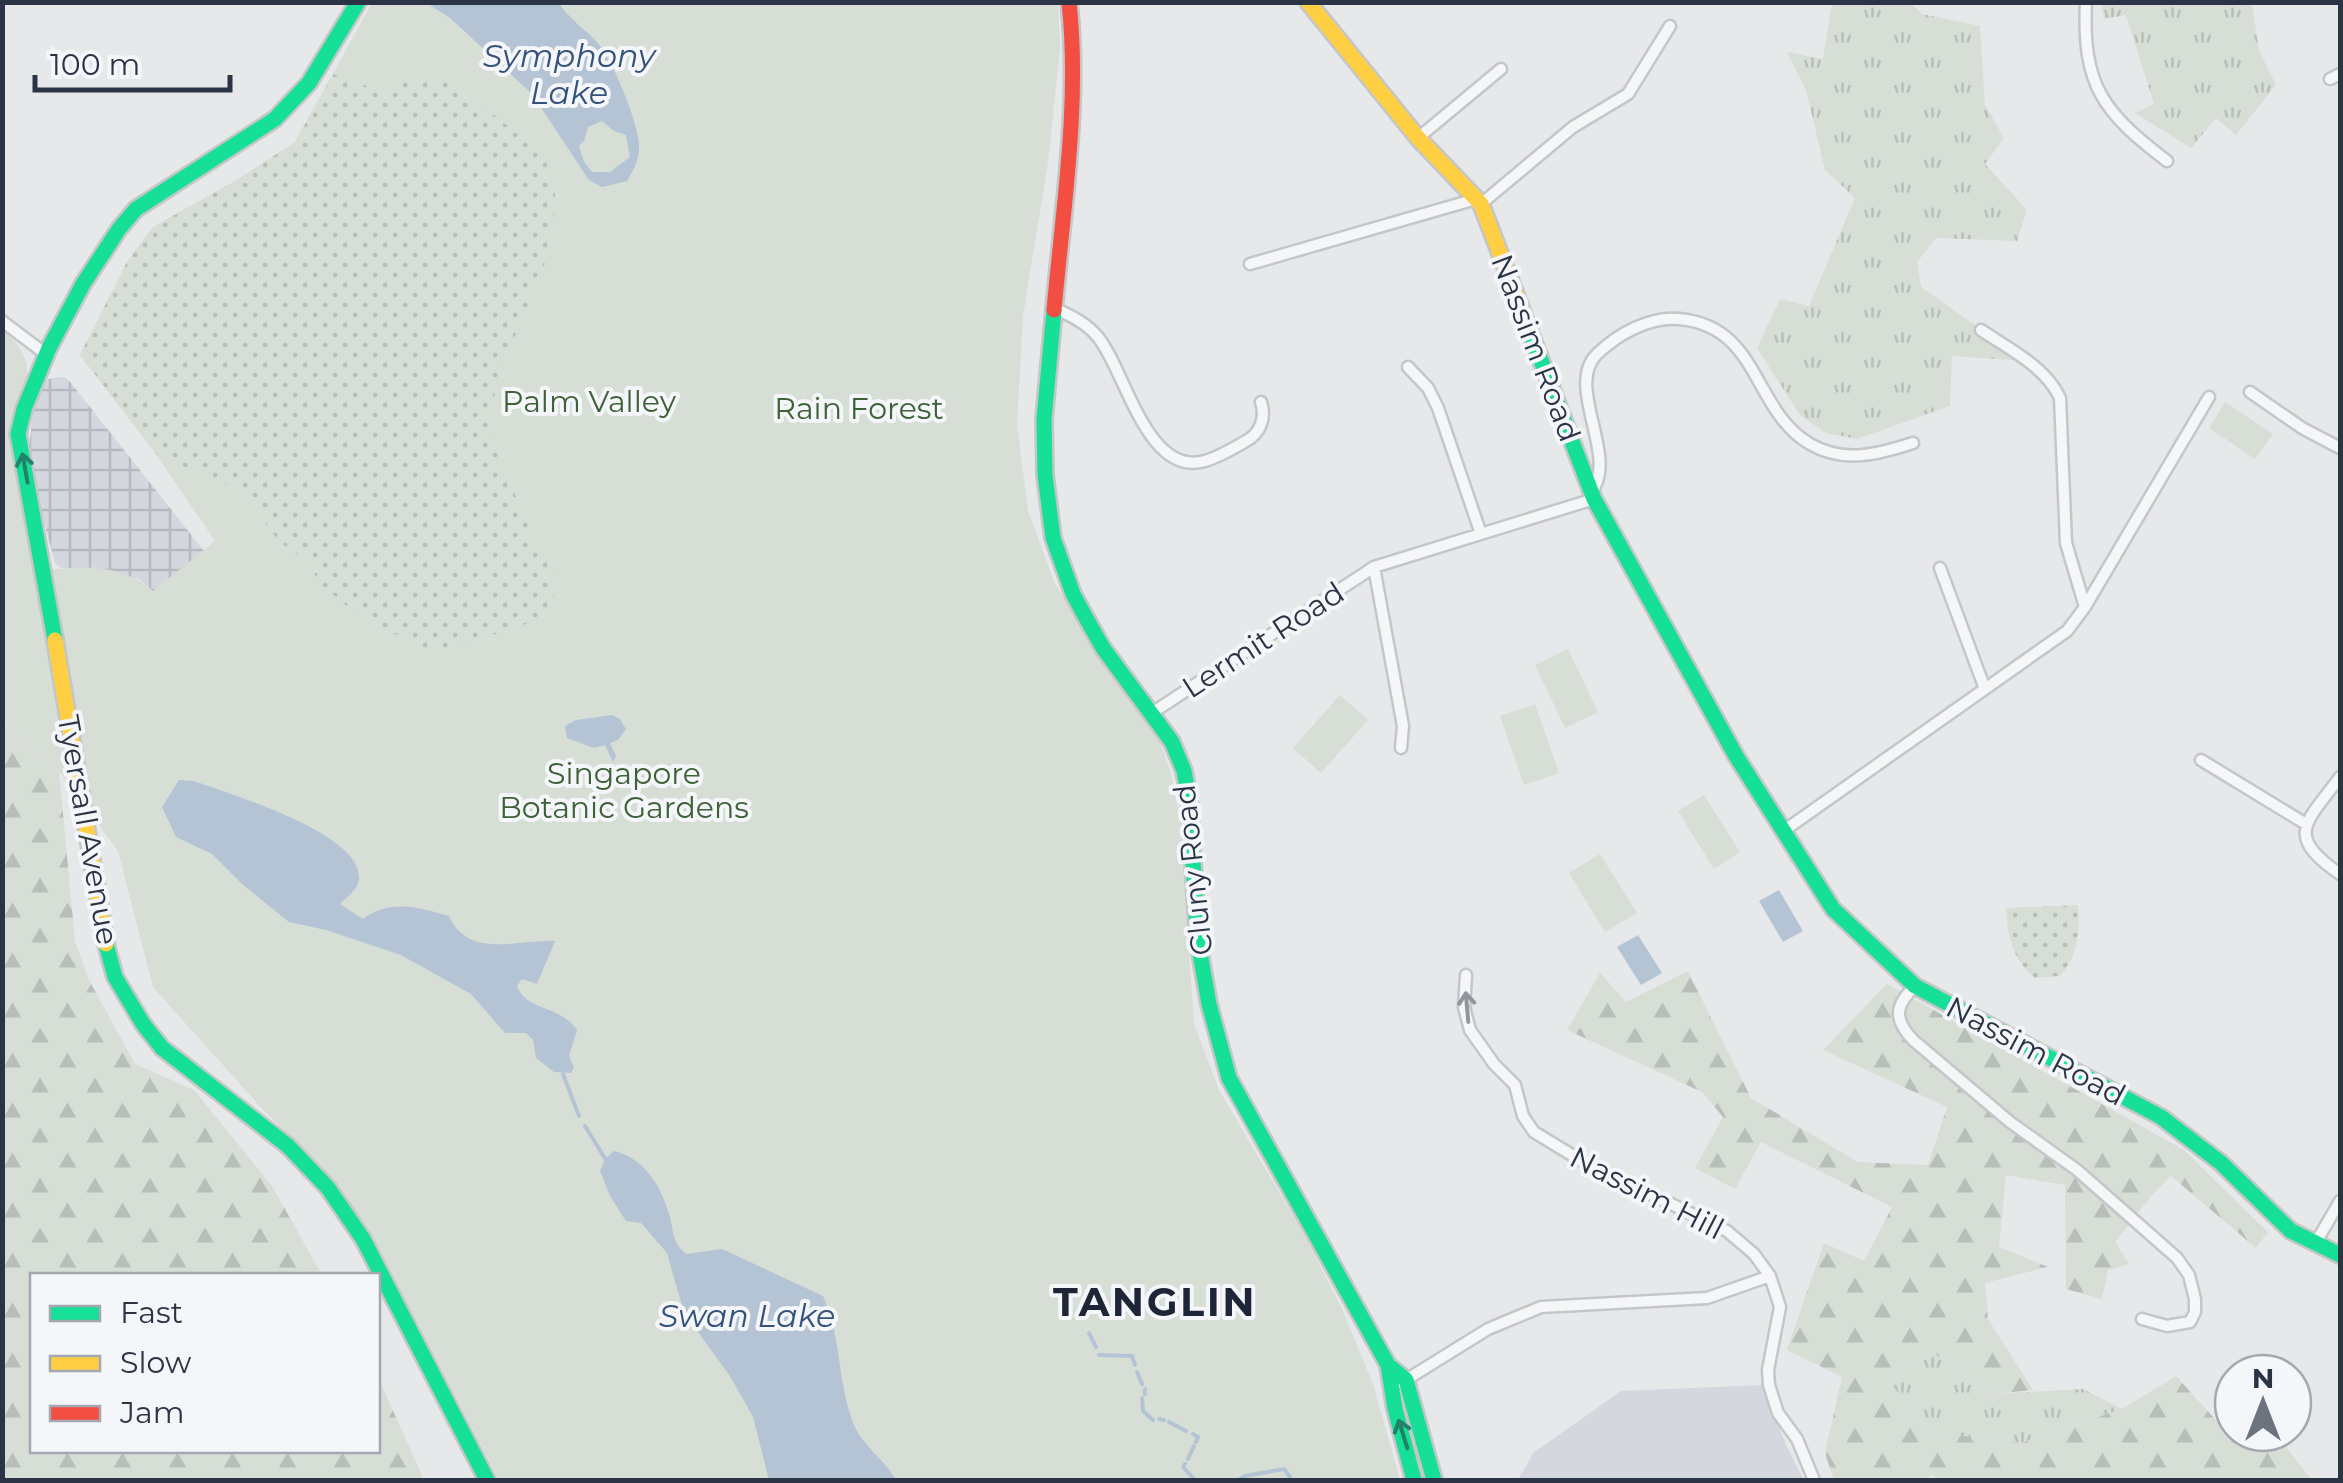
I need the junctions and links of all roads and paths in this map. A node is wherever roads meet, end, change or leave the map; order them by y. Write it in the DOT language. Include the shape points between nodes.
graph roads {
  1 [pos="358,2"];
  2 [pos="1070,2"];
  3 [pos="1308,2"];
  4 [pos="2086,2"];
  5 [pos="1670,26"];
  6 [pos="1501,69"];
  7 [pos="1418,138"];
  8 [pos="2167,161"];
  9 [pos="1478,201"];
  10 [pos="1250,264"];
  11 [pos="1052,307"];
  12 [pos="2,321"];
  13 [pos="1980,330"];
  14 [pos="47,355"];
  15 [pos="1408,367"];
  16 [pos="2250,392"];
  17 [pos="2209,397"];
  18 [pos="1260,402"];
  19 [pos="1913,443"];
  20 [pos="2340,448"];
  21 [pos="1592,496"];
  22 [pos="1481,534"];
  23 [pos="1374,567"];
  24 [pos="1940,568"];
  25 [pos="2085,608"];
  26 [pos="1985,689"];
  27 [pos="1152,713"];
  28 [pos="1401,748"];
  29 [pos="2201,760"];
  30 [pos="2340,777"];
  31 [pos="2306,824"];
  32 [pos="1782,832"];
  33 [pos="2340,874"];
  34 [pos="1466,975"];
  35 [pos="1915,986"];
  36 [pos="2340,1202"];
  37 [pos="2314,1245"];
  38 [pos="2340,1255"];
  39 [pos="1770,1276"];
  40 [pos="2142,1320"];
  41 [pos="1388,1365"];
  42 [pos="1406,1380"];
  43 [pos="1388,1389"];
  44 [pos="487,1480"];
  45 [pos="1414,1480"];
  46 [pos="1434,1480"];
  47 [pos="1814,1480"];
  1 -- 14 [label="street, Tyersall Avenue" via="298,98 120,226"];
  2 -- 11 [label="street, Cluny Road" via="1073,93"];
  3 -- 7 [label="street, Nassim Road"];
  4 -- 8 [label="street" via="2086,47 2101,99"];
  5 -- 9 [label="street" via="1628,94 1574,126"];
  6 -- 7 [label="street"];
  7 -- 9 [label="street, Nassim Road"];
  9 -- 10 [label="street"];
  9 -- 21 [label="street, Nassim Road"];
  11 -- 18 [label="street" via="1096,334 1146,429 1178,458 1204,462 1252,438 1262,421"];
  11 -- 27 [label="street, Cluny Road" via="1044,419 1053,538 1086,618"];
  12 -- 14 [label="street"];
  13 -- 25 [label="street" via="2048,378 2060,398 2066,543"];
  44 -- 14 [label="street, Tyersall Avenue, one-way" via="364,1239 328,1188 288,1146 162,1048 115,977 100,925 18,434"];
  15 -- 22 [label="street" via="1438,408"];
  16 -- 20 [label="street"];
  17 -- 25 [label="street"];
  19 -- 21 [label="street, Nassim Road" via="1853,456 1822,450 1788,426 1724,333 1694,320 1652,320 1592,359 1586,379 1599,467"];
  21 -- 22 [label="street, Lermit Road"];
  21 -- 32 [label="street, Nassim Road"];
  22 -- 23 [label="street, Lermit Road"];
  23 -- 27 [label="street, Lermit Road"];
  23 -- 28 [label="street, Lermit Road" via="1403,726"];
  24 -- 26 [label="street"];
  25 -- 26 [label="street" via="2067,630"];
  26 -- 32 [label="street"];
  27 -- 41 [label="street, Cluny Road" via="1184,771 1198,942 1229,1078"];
  29 -- 31 [label="street"];
  30 -- 31 [label="street"];
  31 -- 33 [label="street" via="2305,841"];
  32 -- 35 [label="street, Nassim Road" via="1833,909"];
  39 -- 34 [label="street, Nassim Hill, one-way" via="1727,1231 1534,1132 1516,1085 1474,1038 1464,1007"];
  35 -- 37 [label="street, Nassim Road" via="2173,1125"];
  35 -- 40 [label="street" via="1899,1007 1903,1030 2184,1265 2195,1299 2190,1322"];
  36 -- 37 [label="street"];
  37 -- 38 [label="street, Nassim Road"];
  39 -- 42 [label="street" via="1707,1298 1541,1307 1488,1329"];
  39 -- 47 [label="street" via="1780,1307 1769,1384"];
  41 -- 42 [label="street, Cluny Road"];
  41 -- 43 [label="street, Cluny Road"];
  42 -- 43 [label="street"];
  42 -- 46 [label="street"];
  45 -- 43 [label="street, Cluny Road, one-way"];
}
